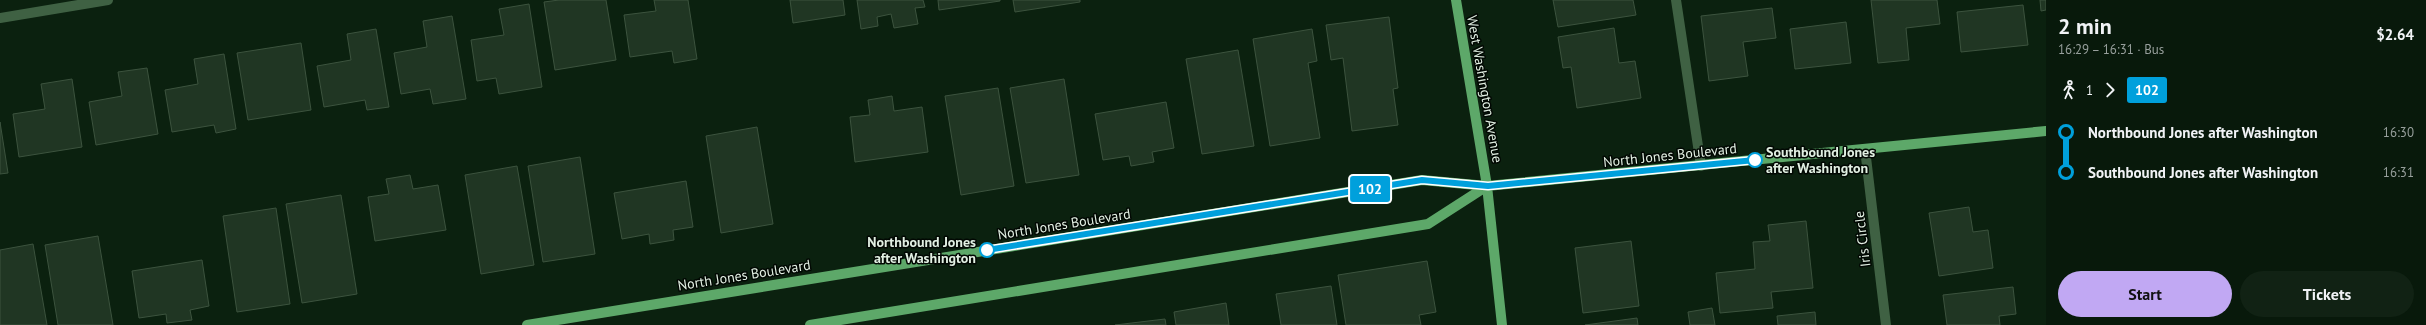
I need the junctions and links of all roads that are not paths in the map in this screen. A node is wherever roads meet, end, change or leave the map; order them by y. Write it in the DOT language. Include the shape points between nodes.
graph roads {
  1 [pos="108,0"];
  2 [pos="1456,0"];
  3 [pos="1676,0"];
  4 [pos="0,18"];
  5 [pos="2046,131"];
  6 [pos="1865,149"];
  7 [pos="1701,166"];
  8 [pos="1488,186"];
  9 [pos="527,325"];
  10 [pos="810,325"];
  11 [pos="1502,325"];
  12 [pos="1886,325"];
  1 -- 4 [label="street"];
  2 -- 8 [label="main road, West Washington Avenue"];
  3 -- 7 [label="street"];
  5 -- 6 [label="main road, North Jones Boulevard"];
  6 -- 7 [label="main road, North Jones Boulevard"];
  6 -- 12 [label="street, Iris Circle"];
  7 -- 8 [label="main road, North Jones Boulevard"];
  8 -- 9 [label="main road, North Jones Boulevard" via="1422,180"];
  8 -- 10 [label="main road, North Jones Boulevard" via="1428,224"];
  8 -- 11 [label="main road, West Washington Avenue"];
}
